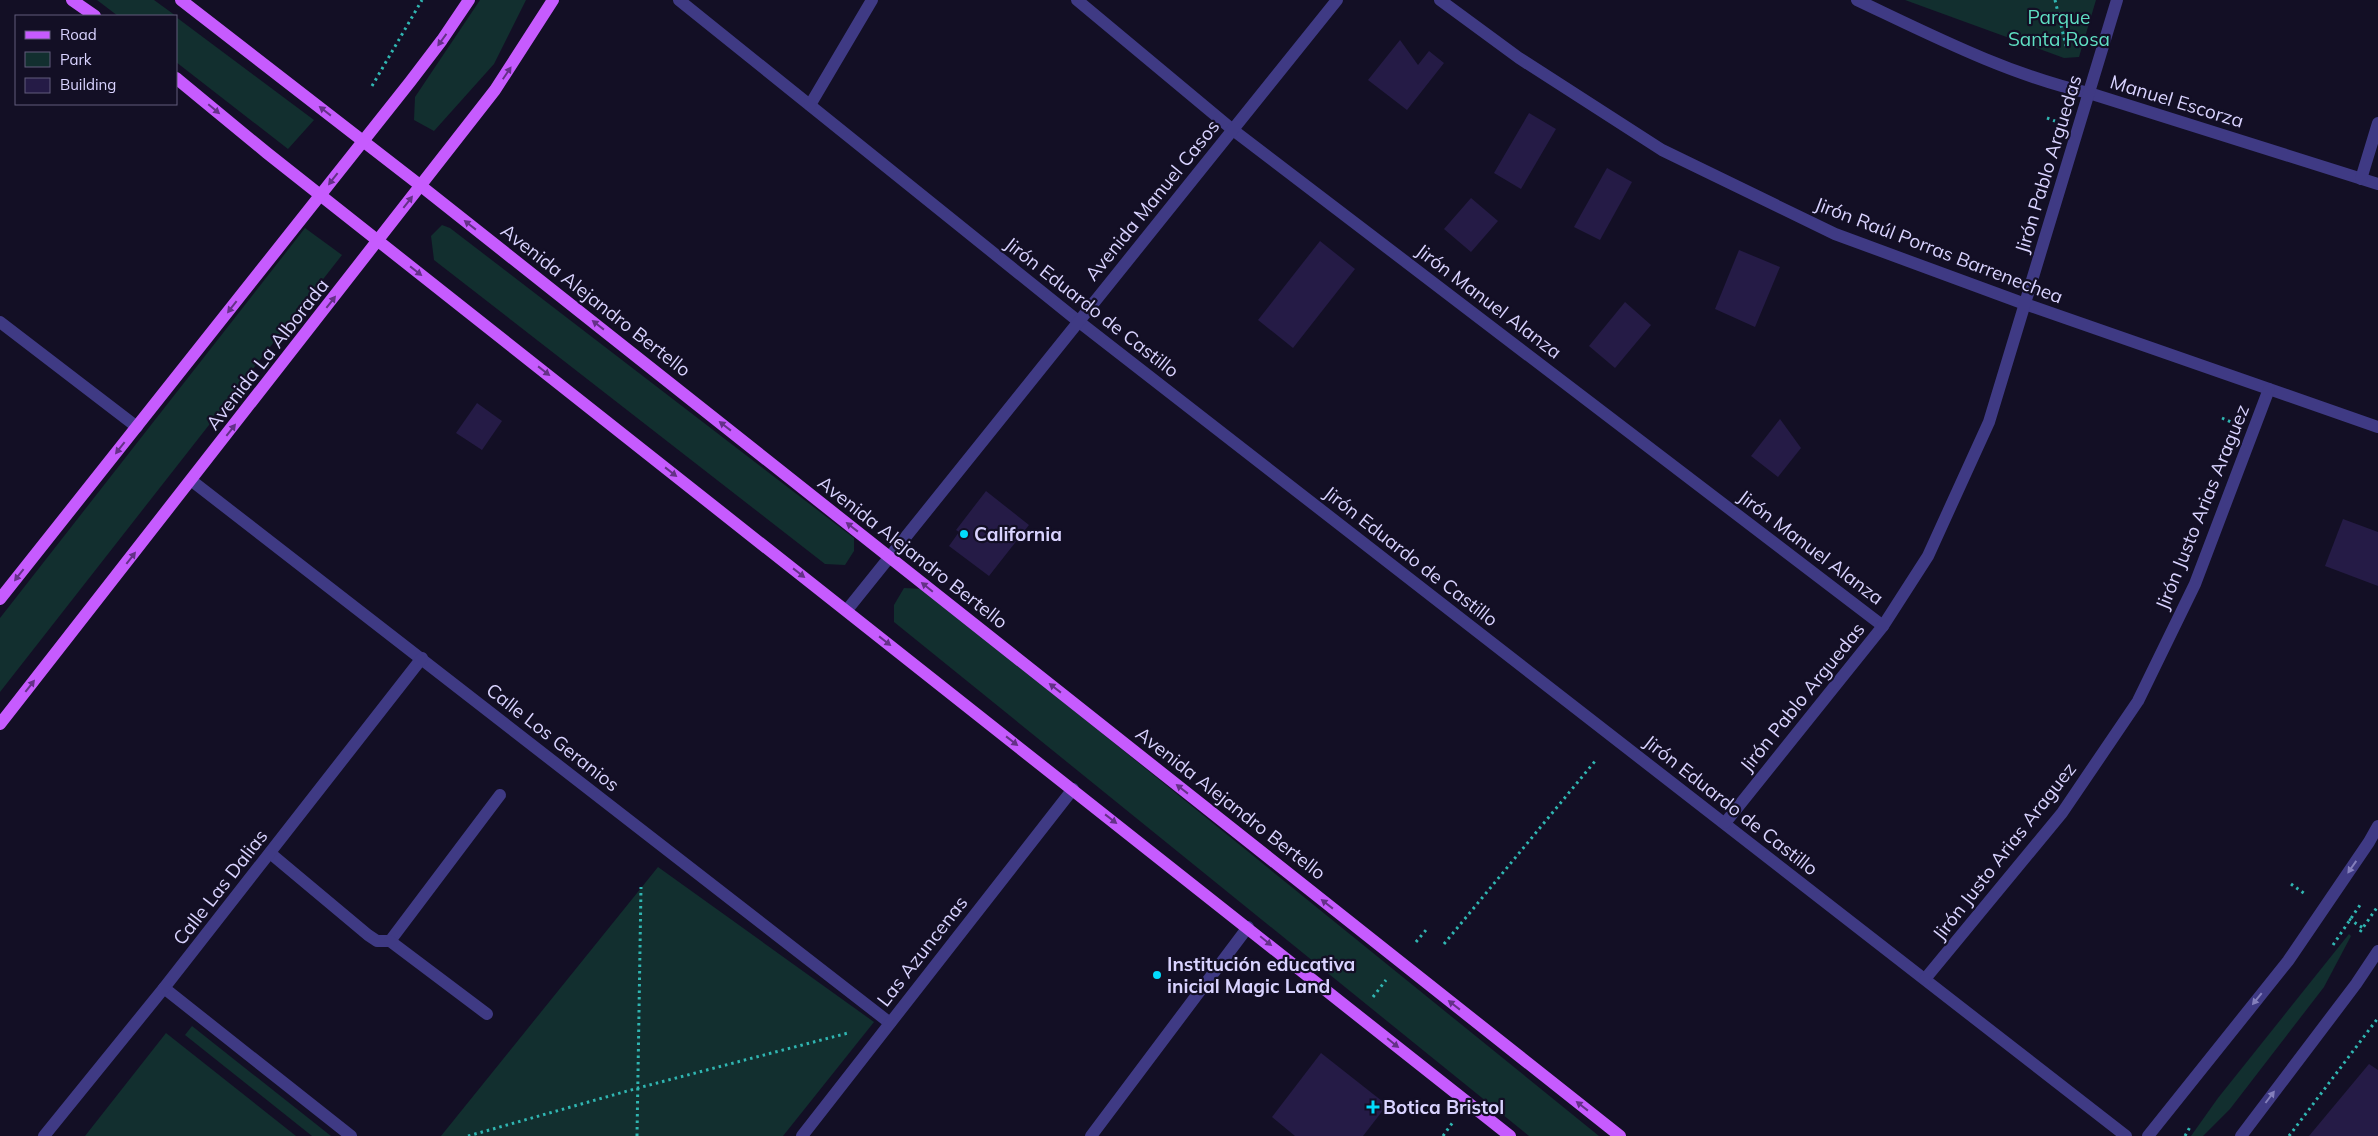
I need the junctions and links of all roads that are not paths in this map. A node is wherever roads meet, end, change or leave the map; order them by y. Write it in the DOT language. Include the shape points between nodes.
graph roads {
  1 [pos="72,0"];
  2 [pos="181,0"];
  3 [pos="469,0"];
  4 [pos="554,0"];
  5 [pos="679,0"];
  6 [pos="872,0"];
  7 [pos="1077,0"];
  8 [pos="1337,0"];
  9 [pos="1440,0"];
  10 [pos="1857,0"];
  11 [pos="2117,0"];
  12 [pos="94,15"];
  13 [pos="178,80"];
  14 [pos="2089,93"];
  15 [pos="810,105"];
  16 [pos="2378,123"];
  17 [pos="1233,130"];
  18 [pos="363,141"];
  19 [pos="2360,179"];
  20 [pos="2378,184"];
  21 [pos="421,186"];
  22 [pos="321,195"];
  23 [pos="378,240"];
  24 [pos="2024,304"];
  25 [pos="1078,321"];
  26 [pos="0,322"];
  27 [pos="2269,389"];
  28 [pos="137,426"];
  29 [pos="2378,427"];
  30 [pos="192,481"];
  31 [pos="891,558"];
  32 [pos="0,599"];
  33 [pos="846,610"];
  34 [pos="1883,626"];
  35 [pos="422,658"];
  36 [pos="0,724"];
  37 [pos="1072,789"];
  38 [pos="500,796"];
  39 [pos="1725,823"];
  40 [pos="2378,826"];
  41 [pos="2374,844"];
  42 [pos="270,853"];
  43 [pos="1248,927"];
  44 [pos="390,941"];
  45 [pos="2378,951"];
  46 [pos="1926,979"];
  47 [pos="164,988"];
  48 [pos="487,1014"];
  49 [pos="890,1023"];
  50 [pos="44,1136"];
  51 [pos="351,1136"];
  52 [pos="802,1136"];
  53 [pos="1091,1136"];
  54 [pos="1510,1136"];
  55 [pos="1620,1136"];
  56 [pos="2126,1136"];
  57 [pos="2148,1136"];
  58 [pos="2241,1136"];
  1 -- 12 [label="main road"];
  18 -- 2 [label="main road, Avenida Alejandro Bertello, one-way"];
  3 -- 18 [label="main road, one-way"];
  21 -- 4 [label="main road, Avenida La Alborada, one-way" via="495,90"];
  5 -- 15 [label="street, Jirón Eduardo de Castillo"];
  6 -- 15 [label="street"];
  7 -- 17 [label="street, Jirón Manuel Alanza"];
  8 -- 17 [label="street, Avenida Manuel Casos"];
  9 -- 24 [label="street, Jirón Raúl Porras Barrenechea" via="1519,58 1662,150 1835,234"];
  10 -- 14 [label="street, Manuel Escorza" via="2051,85"];
  11 -- 14 [label="street, Jirón Pablo Arguedas"];
  13 -- 22 [label="main road, one-way"];
  14 -- 19 [label="street, Manuel Escorza"];
  14 -- 24 [label="street, Jirón Pablo Arguedas"];
  15 -- 25 [label="street, Jirón Eduardo de Castillo"];
  16 -- 19 [label="street"];
  17 -- 25 [label="street, Avenida Manuel Casos"];
  17 -- 34 [label="street, Jirón Manuel Alanza"];
  18 -- 21 [label="main road, Avenida Alejandro Bertello"];
  18 -- 22 [label="main road, one-way"];
  19 -- 20 [label="street, Manuel Escorza"];
  23 -- 21 [label="main road, Avenida La Alborada, one-way"];
  31 -- 21 [label="main road, Avenida Alejandro Bertello, one-way"];
  22 -- 23 [label="main road"];
  22 -- 28 [label="main road, one-way"];
  30 -- 23 [label="main road, Avenida La Alborada, one-way"];
  23 -- 33 [label="main road, one-way"];
  24 -- 27 [label="street, Jirón Raúl Porras Barrenechea"];
  24 -- 34 [label="street, Jirón Pablo Arguedas" via="1989,422 1928,556"];
  25 -- 31 [label="street, Avenida Manuel Casos"];
  25 -- 39 [label="street, Jirón Eduardo de Castillo"];
  26 -- 28 [label="street"];
  27 -- 29 [label="street, Jirón Raúl Porras Barrenechea"];
  27 -- 46 [label="street, Jirón Justo Arias Araguez" via="2195,584 2138,701 2062,813"];
  28 -- 32 [label="main road, one-way"];
  30 -- 35 [label="street, Calle Los Geranios"];
  36 -- 30 [label="main road, Avenida La Alborada, one-way"];
  31 -- 33 [label="street, Avenida Manuel Casos"];
  55 -- 31 [label="main road, Avenida Alejandro Bertello, one-way"];
  33 -- 37 [label="main road, one-way"];
  34 -- 39 [label="street, Jirón Pablo Arguedas"];
  35 -- 42 [label="street, Calle Las Dalias"];
  35 -- 49 [label="street, Calle Los Geranios"];
  37 -- 43 [label="main road, one-way"];
  37 -- 49 [label="street, Las Azuncenas"];
  38 -- 44 [label="street"];
  39 -- 46 [label="street, Jirón Eduardo de Castillo"];
  40 -- 41 [label="street"];
  41 -- 57 [label="street, one-way" via="2324,906 2288,961"];
  42 -- 44 [label="street" via="368,935 377,941"];
  42 -- 47 [label="street, Calle Las Dalias"];
  43 -- 53 [label="street"];
  43 -- 54 [label="main road, one-way"];
  44 -- 48 [label="street"];
  58 -- 45 [label="street, one-way"];
  46 -- 56 [label="street, Jirón Eduardo de Castillo"];
  47 -- 50 [label="street, Calle Las Dalias"];
  47 -- 51 [label="street"];
  49 -- 52 [label="street, Las Azuncenas"];
}
